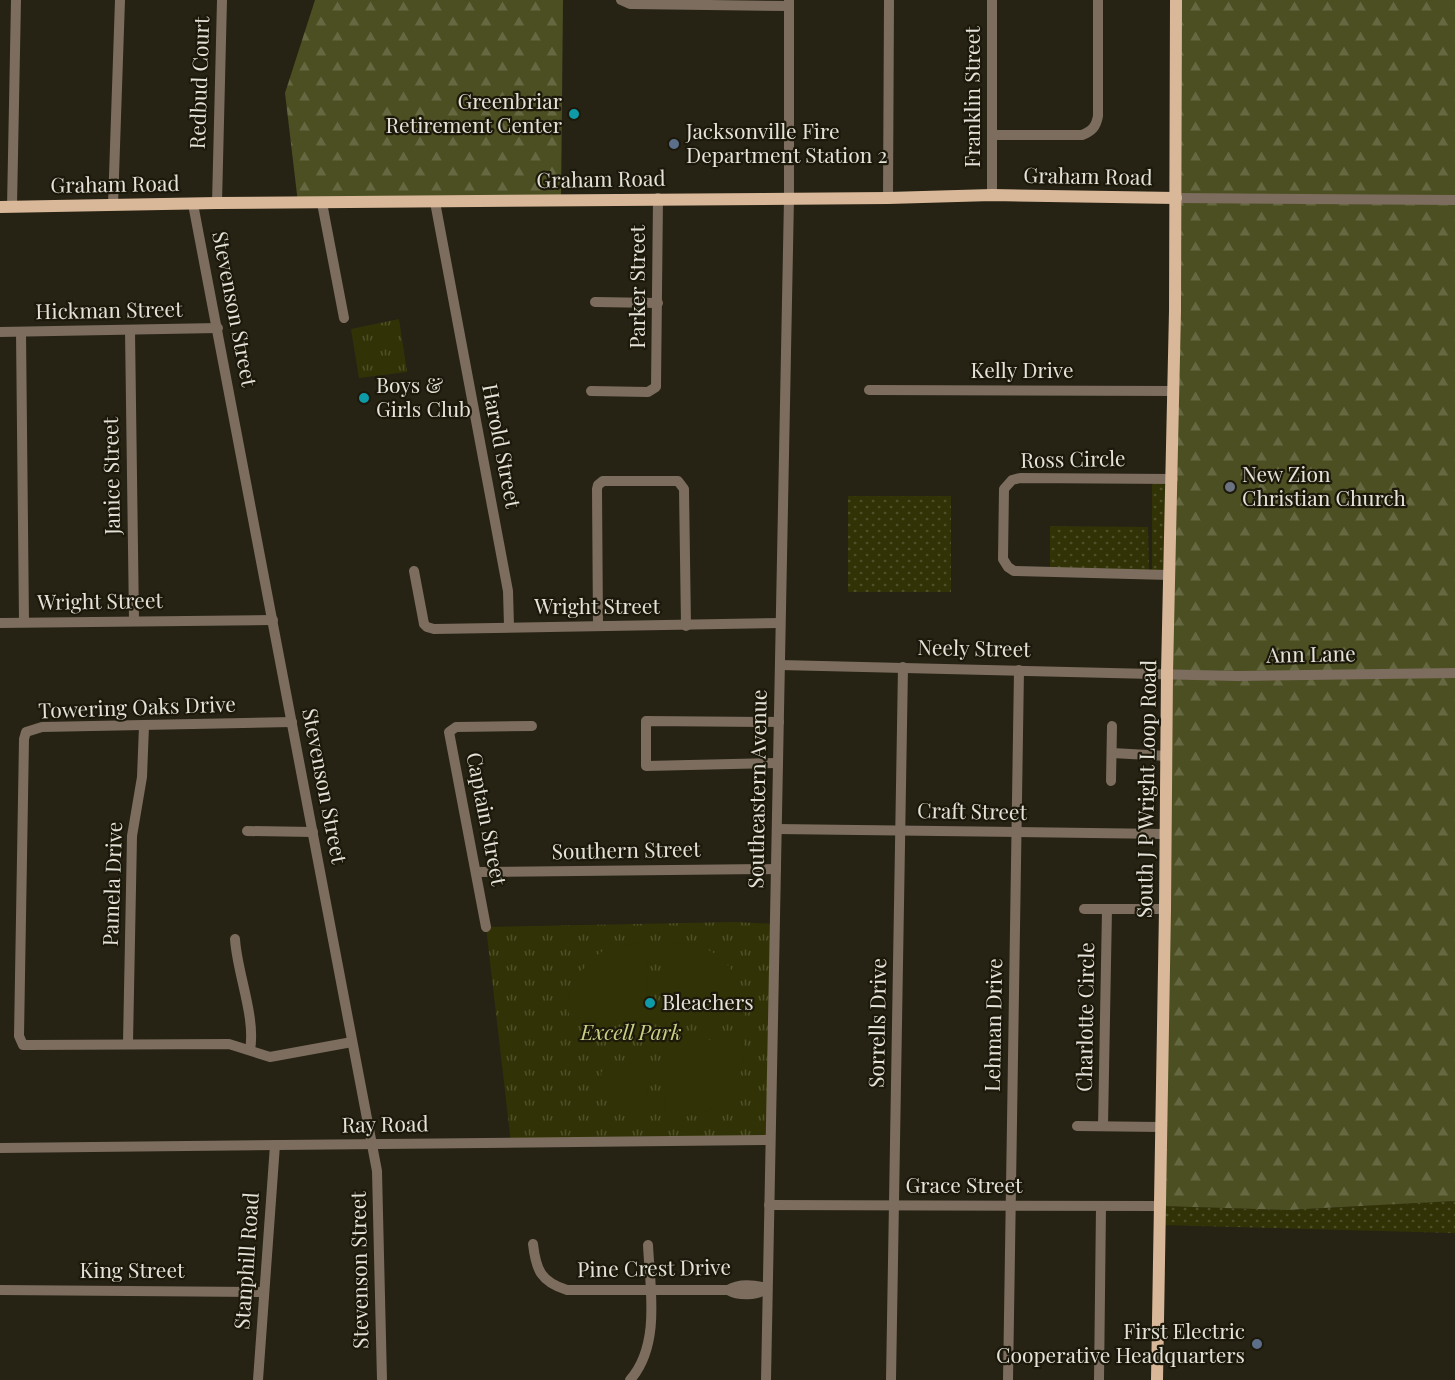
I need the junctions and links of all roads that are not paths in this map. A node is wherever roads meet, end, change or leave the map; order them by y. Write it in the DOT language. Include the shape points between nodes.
graph roads {
  1 [pos="16,0"];
  2 [pos="120,0"];
  3 [pos="222,0"];
  4 [pos="621,0"];
  5 [pos="889,0"];
  6 [pos="992,0"];
  7 [pos="1098,0"];
  8 [pos="1176,0"];
  9 [pos="789,3"];
  10 [pos="992,135"];
  11 [pos="992,195"];
  12 [pos="658,198"];
  13 [pos="789,198"];
  14 [pos="888,198"];
  15 [pos="1176,198"];
  16 [pos="1455,200"];
  17 [pos="435,202"];
  18 [pos="217,203"];
  19 [pos="322,203"];
  20 [pos="193,204"];
  21 [pos="113,205"];
  22 [pos="6,207"];
  23 [pos="595,302"];
  24 [pos="658,303"];
  25 [pos="344,318"];
  26 [pos="218,328"];
  27 [pos="130,330"];
  28 [pos="0,332"];
  29 [pos="21,332"];
  30 [pos="869,390"];
  31 [pos="591,391"];
  32 [pos="1174,391"];
  33 [pos="1173,479"];
  34 [pos="414,571"];
  35 [pos="1169,575"];
  36 [pos="273,620"];
  37 [pos="134,621"];
  38 [pos="24,622"];
  39 [pos="0,623"];
  40 [pos="780,623"];
  41 [pos="510,626"];
  42 [pos="598,626"];
  43 [pos="686,626"];
  44 [pos="780,664"];
  45 [pos="903,667"];
  46 [pos="1019,670"];
  47 [pos="1167,673"];
  48 [pos="1455,673"];
  49 [pos="292,722"];
  50 [pos="779,722"];
  51 [pos="144,726"];
  52 [pos="532,726"];
  53 [pos="1112,726"];
  54 [pos="1112,753"];
  55 [pos="1167,756"];
  56 [pos="778,763"];
  57 [pos="1111,781"];
  58 [pos="777,829"];
  59 [pos="247,831"];
  60 [pos="900,831"];
  61 [pos="312,832"];
  62 [pos="1017,832"];
  63 [pos="1167,834"];
  64 [pos="776,868"];
  65 [pos="477,872"];
  66 [pos="1084,909"];
  67 [pos="1107,909"];
  68 [pos="1166,909"];
  69 [pos="486,927"];
  70 [pos="235,939"];
  71 [pos="352,1042"];
  72 [pos="128,1043"];
  73 [pos="250,1050"];
  74 [pos="1077,1126"];
  75 [pos="1103,1126"];
  76 [pos="1161,1127"];
  77 [pos="770,1140"];
  78 [pos="371,1144"];
  79 [pos="275,1145"];
  80 [pos="0,1148"];
  81 [pos="769,1205"];
  82 [pos="894,1205"];
  83 [pos="1011,1205"];
  84 [pos="1101,1206"];
  85 [pos="1160,1206"];
  86 [pos="533,1244"];
  87 [pos="648,1245"];
  88 [pos="767,1288"];
  89 [pos="650,1289"];
  90 [pos="0,1290"];
  91 [pos="264,1292"];
  92 [pos="258,1380"];
  93 [pos="382,1380"];
  94 [pos="630,1380"];
  95 [pos="766,1380"];
  96 [pos="891,1380"];
  97 [pos="1008,1380"];
  98 [pos="1099,1380"];
  99 [pos="1157,1380"];
  1 -- 22 [label="street"];
  2 -- 21 [label="street"];
  3 -- 18 [label="street, Redbud Court"];
  4 -- 9 [label="street" via="630,4"];
  5 -- 14 [label="street"];
  6 -- 10 [label="street, Franklin Street"];
  7 -- 10 [label="street" via="1096,125 1083,135"];
  8 -- 15 [label="main road, South J P Wright Loop Road"];
  9 -- 13 [label="street, Southeastern Avenue"];
  10 -- 11 [label="street, Franklin Street"];
  11 -- 14 [label="main road, Graham Road"];
  11 -- 15 [label="main road, Graham Road"];
  12 -- 13 [label="main road, Graham Road"];
  12 -- 17 [label="main road, Graham Road"];
  12 -- 24 [label="street, Parker Street"];
  13 -- 14 [label="main road, Graham Road"];
  13 -- 40 [label="street, Southeastern Avenue"];
  15 -- 16 [label="street, Graham Road"];
  15 -- 32 [label="main road, South J P Wright Loop Road"];
  17 -- 19 [label="main road, Graham Road"];
  17 -- 41 [label="street, Harold Street" via="508,591"];
  18 -- 19 [label="main road, Graham Road"];
  18 -- 20 [label="main road, Graham Road"];
  19 -- 25 [label="street"];
  20 -- 21 [label="main road, Graham Road"];
  20 -- 26 [label="street, Stevenson Street"];
  21 -- 22 [label="main road, Graham Road"];
  23 -- 24 [label="street"];
  24 -- 31 [label="street, Parker Street" via="656,387 648,392"];
  26 -- 27 [label="street, Hickman Street"];
  26 -- 36 [label="street, Stevenson Street"];
  27 -- 29 [label="street, Hickman Street"];
  27 -- 37 [label="street, Janice Street"];
  28 -- 29 [label="street, Hickman Street"];
  29 -- 38 [label="street"];
  30 -- 32 [label="street, Kelly Drive"];
  32 -- 33 [label="main road, South J P Wright Loop Road"];
  33 -- 35 [label="main road, South J P Wright Loop Road"];
  33 -- 35 [label="street, Ross Circle" via="1020,478 1011,480 1004,489 1003,559 1014,571"];
  34 -- 41 [label="street, Wright Street" via="427,627"];
  35 -- 47 [label="main road, South J P Wright Loop Road"];
  36 -- 37 [label="street, Wright Street"];
  36 -- 49 [label="street, Stevenson Street"];
  37 -- 38 [label="street, Wright Street"];
  38 -- 39 [label="street, Wright Street"];
  40 -- 43 [label="street, Wright Street"];
  40 -- 44 [label="street, Southeastern Avenue"];
  41 -- 42 [label="street, Wright Street"];
  42 -- 43 [label="street, Wright Street"];
  42 -- 43 [label="street" via="600,483 678,480 684,489"];
  44 -- 45 [label="street, Neely Street"];
  44 -- 50 [label="street, Southeastern Avenue"];
  45 -- 46 [label="street, Neely Street"];
  45 -- 60 [label="street, Sorrells Drive"];
  46 -- 47 [label="street, Neely Street"];
  46 -- 62 [label="street, Lehman Drive"];
  47 -- 48 [label="street, Ann Lane"];
  47 -- 55 [label="main road, South J P Wright Loop Road"];
  49 -- 51 [label="street, Towering Oaks Drive"];
  49 -- 61 [label="street, Stevenson Street"];
  50 -- 56 [label="street, Southeastern Avenue"];
  50 -- 56 [label="street" via="646,721 646,766"];
  51 -- 72 [label="street, Pamela Drive" via="142,777 132,836"];
  51 -- 72 [label="street, Towering Oaks Drive" via="42,728 28,730 24,735 20,1036 24,1045"];
  52 -- 65 [label="street, Captain Street" via="461,727 449,732"];
  53 -- 54 [label="street"];
  54 -- 55 [label="street"];
  54 -- 57 [label="street"];
  55 -- 63 [label="main road, South J P Wright Loop Road"];
  56 -- 58 [label="street, Southeastern Avenue"];
  58 -- 60 [label="street, Craft Street"];
  58 -- 64 [label="street, Southeastern Avenue"];
  59 -- 61 [label="street"];
  60 -- 62 [label="street, Craft Street"];
  60 -- 82 [label="street, Sorrells Drive"];
  61 -- 71 [label="street, Stevenson Street"];
  62 -- 63 [label="street, Craft Street"];
  62 -- 83 [label="street, Lehman Drive"];
  63 -- 68 [label="main road, South J P Wright Loop Road"];
  64 -- 65 [label="street, Southern Street"];
  64 -- 77 [label="street, Southeastern Avenue"];
  65 -- 69 [label="street, Captain Street"];
  66 -- 67 [label="street"];
  67 -- 68 [label="street"];
  67 -- 75 [label="street, Charlotte Circle"];
  68 -- 76 [label="main road, South J P Wright Loop Road"];
  70 -- 73 [label="street" via="249,1020"];
  71 -- 73 [label="street" via="270,1057"];
  71 -- 78 [label="street, Stevenson Street"];
  72 -- 73 [label="street" via="229,1044"];
  74 -- 75 [label="street"];
  75 -- 76 [label="street"];
  76 -- 85 [label="main road, South J P Wright Loop Road"];
  77 -- 78 [label="street, Ray Road"];
  77 -- 81 [label="street, Southeastern Avenue"];
  78 -- 79 [label="street, Ray Road"];
  78 -- 93 [label="street, Stevenson Street" via="377,1171"];
  79 -- 80 [label="street, Ray Road"];
  79 -- 91 [label="street, Stanphill Road"];
  81 -- 82 [label="street, Grace Street"];
  81 -- 88 [label="street, Southeastern Avenue"];
  82 -- 83 [label="street, Grace Street"];
  82 -- 96 [label="street, Sorrells Drive"];
  83 -- 84 [label="street, Grace Street"];
  83 -- 97 [label="street, Lehman Drive"];
  84 -- 85 [label="street, Grace Street"];
  84 -- 98 [label="street"];
  85 -- 99 [label="main road, South J P Wright Loop Road"];
  86 -- 89 [label="street, Pine Crest Drive" via="538,1270 558,1287 575,1291"];
  87 -- 89 [label="street"];
  88 -- 89 [label="street, Pine Crest Drive" via="757,1294"];
  88 -- 95 [label="street, Southeastern Avenue"];
  89 -- 94 [label="street" via="649,1342"];
  90 -- 91 [label="street, King Street"];
  91 -- 92 [label="street, Stanphill Road"];
}
